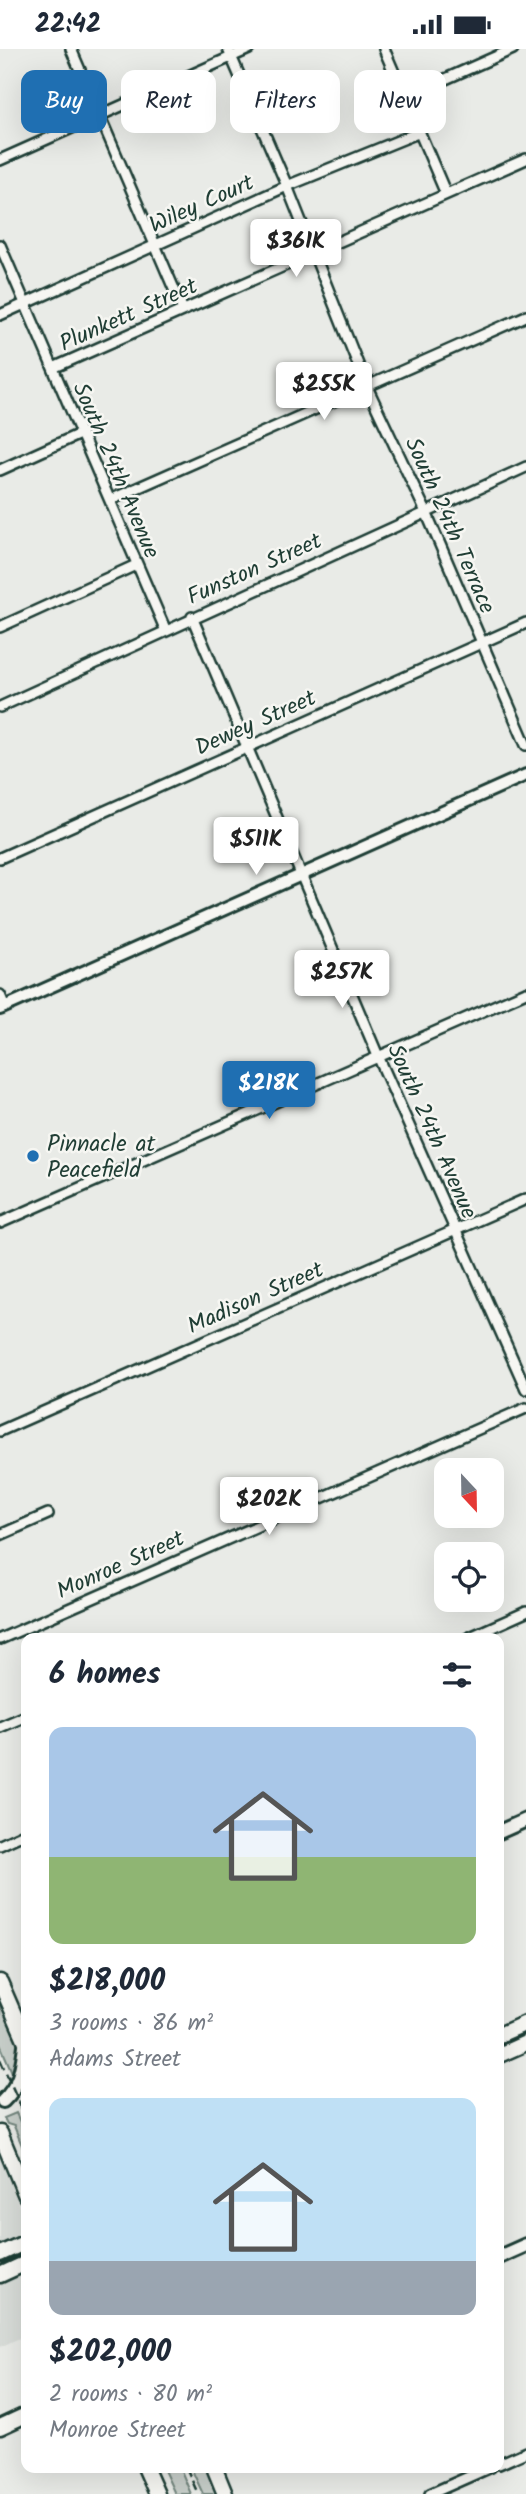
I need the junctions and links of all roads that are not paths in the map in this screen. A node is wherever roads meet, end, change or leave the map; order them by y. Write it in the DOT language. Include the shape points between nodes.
graph roads {
  1 [pos="71,49"];
  2 [pos="249,49"];
  3 [pos="384,49"];
  4 [pos="513,49"];
  5 [pos="229,53"];
  6 [pos="80,70"];
  7 [pos="393,70"];
  8 [pos="446,79"];
  9 [pos="107,114"];
  10 [pos="63,133"];
  11 [pos="107,133"];
  12 [pos="418,133"];
  13 [pos="420,133"];
  14 [pos="526,159"];
  15 [pos="0,160"];
  16 [pos="288,186"];
  17 [pos="446,194"];
  18 [pos="0,245"];
  19 [pos="155,245"];
  20 [pos="315,254"];
  21 [pos="24,304"];
  22 [pos="183,310"];
  23 [pos="0,315"];
  24 [pos="526,316"];
  25 [pos="53,368"];
  26 [pos="367,387"];
  27 [pos="82,433"];
  28 [pos="526,467"];
  29 [pos="0,470"];
  30 [pos="110,500"];
  31 [pos="426,512"];
  32 [pos="136,565"];
  33 [pos="192,617"];
  34 [pos="526,623"];
  35 [pos="0,625"];
  36 [pos="166,631"];
  37 [pos="482,643"];
  38 [pos="0,707"];
  39 [pos="526,745"];
  40 [pos="247,747"];
  41 [pos="526,775"];
  42 [pos="0,858"];
  43 [pos="300,875"];
  44 [pos="526,992"];
  45 [pos="0,995"];
  46 [pos="3,1008"];
  47 [pos="378,1056"];
  48 [pos="526,1199"];
  49 [pos="0,1223"];
  50 [pos="455,1230"];
  51 [pos="526,1389"];
  52 [pos="526,1408"];
  53 [pos="0,1431"];
  54 [pos="48,1514"];
  55 [pos="0,1535"];
  56 [pos="526,1612"];
  57 [pos="479,1633"];
  58 [pos="0,1639"];
  59 [pos="21,1718"];
  60 [pos="0,1727"];
  61 [pos="526,1820"];
  62 [pos="504,1830"];
  63 [pos="21,1835"];
  64 [pos="0,1845"];
  65 [pos="0,1982"];
  66 [pos="526,2023"];
  67 [pos="21,2029"];
  68 [pos="504,2033"];
  69 [pos="526,2043"];
  70 [pos="504,2053"];
  71 [pos="21,2074"];
  72 [pos="21,2095"];
  73 [pos="2,2101"];
  74 [pos="0,2133"];
  75 [pos="21,2184"];
  76 [pos="21,2244"];
  77 [pos="526,2245"];
  78 [pos="0,2254"];
  79 [pos="504,2255"];
  80 [pos="21,2265"];
  81 [pos="0,2275"];
  82 [pos="21,2417"];
  83 [pos="0,2427"];
  84 [pos="526,2452"];
  85 [pos="504,2462"];
  86 [pos="148,2473"];
  87 [pos="216,2473"];
  88 [pos="477,2473"];
  89 [pos="157,2494"];
  90 [pos="225,2494"];
  91 [pos="430,2494"];
  1 -- 6 [label="street"];
  2 -- 5 [label="street"];
  3 -- 7 [label="street"];
  4 -- 8 [label="street"];
  5 -- 9 [label="street"];
  5 -- 16 [label="street, South 24th Terrace"];
  10 -- 15 [label="street"];
  11 -- 19 [label="street"];
  12 -- 16 [label="street, Wiley Court"];
  13 -- 17 [label="street"];
  14 -- 17 [label="street, Plunkett Street"];
  16 -- 19 [label="street, Wiley Court"];
  16 -- 20 [label="street, South 24th Terrace"];
  17 -- 20 [label="street, Plunkett Street"];
  18 -- 21 [label="street, South 24th Avenue"];
  19 -- 21 [label="street, Wiley Court"];
  19 -- 22 [label="street"];
  20 -- 22 [label="street, Plunkett Street"];
  20 -- 26 [label="street, South 24th Terrace"];
  21 -- 23 [label="street, Wiley Court"];
  21 -- 25 [label="street, South 24th Avenue"];
  22 -- 25 [label="street, Plunkett Street"];
  24 -- 26 [label="street"];
  25 -- 27 [label="street, South 24th Avenue"];
  26 -- 30 [label="street"];
  26 -- 31 [label="street, South 24th Terrace"];
  27 -- 29 [label="street"];
  27 -- 30 [label="street, South 24th Avenue"];
  28 -- 31 [label="street, Funston Street"];
  30 -- 32 [label="street, South 24th Avenue"];
  31 -- 33 [label="street, Funston Street"];
  31 -- 37 [label="street, South 24th Terrace"];
  32 -- 35 [label="street"];
  32 -- 36 [label="street, South 24th Avenue"];
  33 -- 36 [label="street, Funston Street"];
  33 -- 40 [label="street, South 24th Avenue"];
  34 -- 37 [label="street, Dewey Street"];
  36 -- 38 [label="street, Funston Street"];
  37 -- 39 [label="street, South 24th Terrace"];
  37 -- 40 [label="street, Dewey Street"];
  40 -- 42 [label="street, Dewey Street"];
  40 -- 43 [label="street, South 24th Avenue"];
  41 -- 43 [label="street"];
  43 -- 46 [label="street"];
  43 -- 47 [label="street, South 24th Avenue"];
  44 -- 47 [label="street"];
  45 -- 46 [label="street"];
  47 -- 49 [label="street"];
  47 -- 50 [label="street, South 24th Avenue"];
  48 -- 50 [label="street, Madison Street"];
  50 -- 51 [label="street, South 24th Avenue"];
  50 -- 53 [label="street, Madison Street"];
  52 -- 58 [label="street, Monroe Street"];
  54 -- 55 [label="street"];
  56 -- 57 [label="street"];
  59 -- 60 [label="street"];
  61 -- 62 [label="main road"];
  63 -- 64 [label="street"];
  65 -- 67 [label="main road"];
  66 -- 68 [label="main road"];
  69 -- 70 [label="main road"];
  71 -- 73 [label="main road"];
  72 -- 73 [label="main road"];
  74 -- 75 [label="main road"];
  76 -- 78 [label="main road"];
  77 -- 79 [label="main road"];
  80 -- 81 [label="main road"];
  82 -- 83 [label="main road"];
  84 -- 85 [label="street"];
  86 -- 89 [label="main road"];
  87 -- 90 [label="main road"];
  88 -- 91 [label="street"];
}
